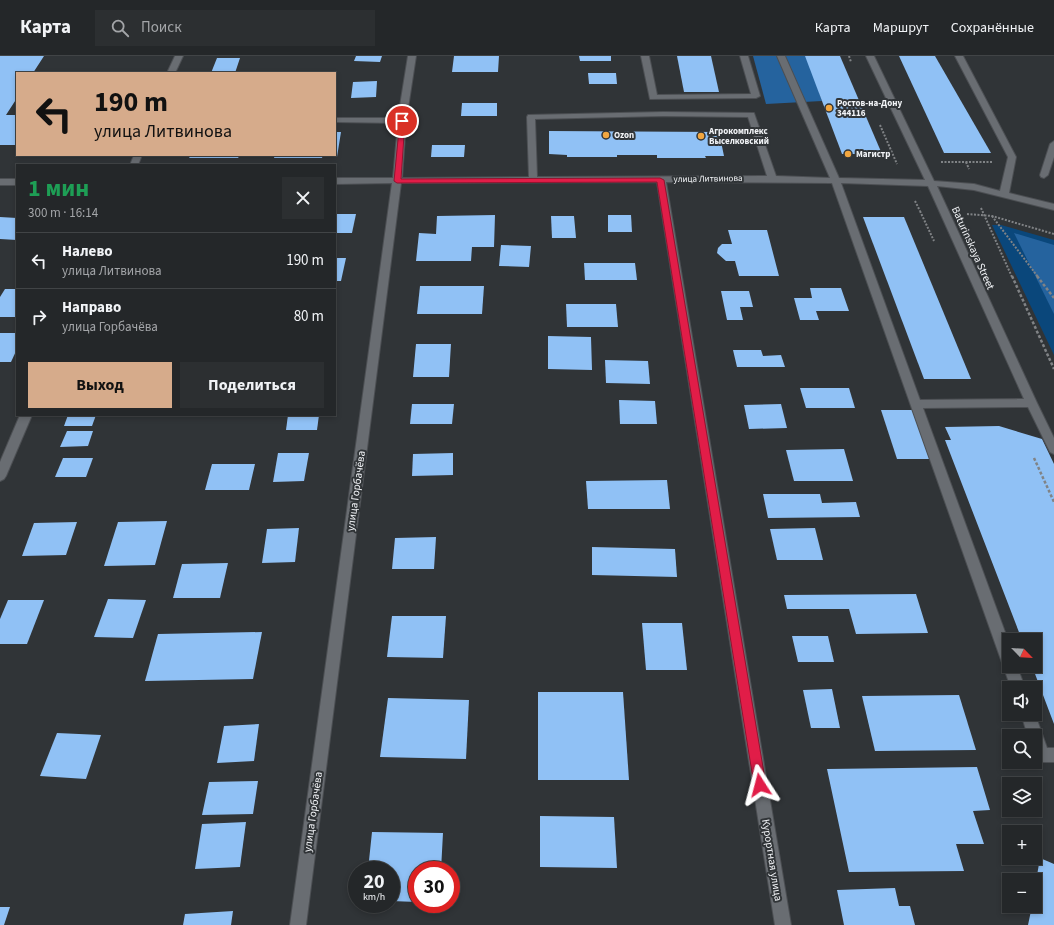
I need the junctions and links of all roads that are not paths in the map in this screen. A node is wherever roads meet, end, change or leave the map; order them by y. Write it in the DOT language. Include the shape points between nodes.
graph roads {
  1 [pos="179,56"];
  2 [pos="412,56"];
  3 [pos="645,56"];
  4 [pos="744,56"];
  5 [pos="781,56"];
  6 [pos="870,56"];
  7 [pos="959,56"];
  8 [pos="171,72"];
  9 [pos="336,120"];
  10 [pos="402,121"];
  11 [pos="1054,144"];
  12 [pos="1044,175"];
  13 [pos="533,179"];
  14 [pos="772,179"];
  15 [pos="660,180"];
  16 [pos="836,180"];
  17 [pos="336,181"];
  18 [pos="397,181"];
  19 [pos="0,182"];
  20 [pos="16,182"];
  21 [pos="931,183"];
  22 [pos="1004,194"];
  23 [pos="1054,207"];
  24 [pos="1031,403"];
  25 [pos="916,404"];
  26 [pos="26,416"];
  27 [pos="1054,449"];
  28 [pos="0,476"];
  29 [pos="1002,643"];
  30 [pos="1030,721"];
  31 [pos="1054,755"];
  32 [pos="298,925"];
  33 [pos="783,925"];
  1 -- 8 [label="street"];
  2 -- 10 [label="street, улица Горбачёва"];
  3 -- 4 [label="street" via="653,97 756,96"];
  5 -- 16 [label="street"];
  6 -- 21 [label="street, Baturinskaya Street"];
  7 -- 22 [label="street" via="1012,157"];
  9 -- 10 [label="street"];
  10 -- 18 [label="street, улица Горбачёва"];
  11 -- 12 [label="street"];
  13 -- 14 [label="street" via="531,117 663,114 751,115"];
  13 -- 15 [label="street, улица Литвинова"];
  13 -- 18 [label="street, улица Литвинова"];
  14 -- 15 [label="street, улица Литвинова"];
  14 -- 16 [label="street, улица Литвинова"];
  15 -- 33 [label="street, Курортная улица"];
  16 -- 21 [label="street, улица Литвинова"];
  16 -- 25 [label="street"];
  17 -- 18 [label="street, улица Литвинова"];
  18 -- 32 [label="street, улица Горбачёва"];
  19 -- 20 [label="street"];
  21 -- 22 [label="street, улица Литвинова" via="974,187"];
  21 -- 24 [label="street, Baturinskaya Street"];
  22 -- 23 [label="street, улица Литвинова"];
  24 -- 25 [label="street"];
  24 -- 27 [label="street, Baturinskaya Street"];
  25 -- 29 [label="street"];
  26 -- 28 [label="street"];
  30 -- 31 [label="street" via="1042,755"];
}
